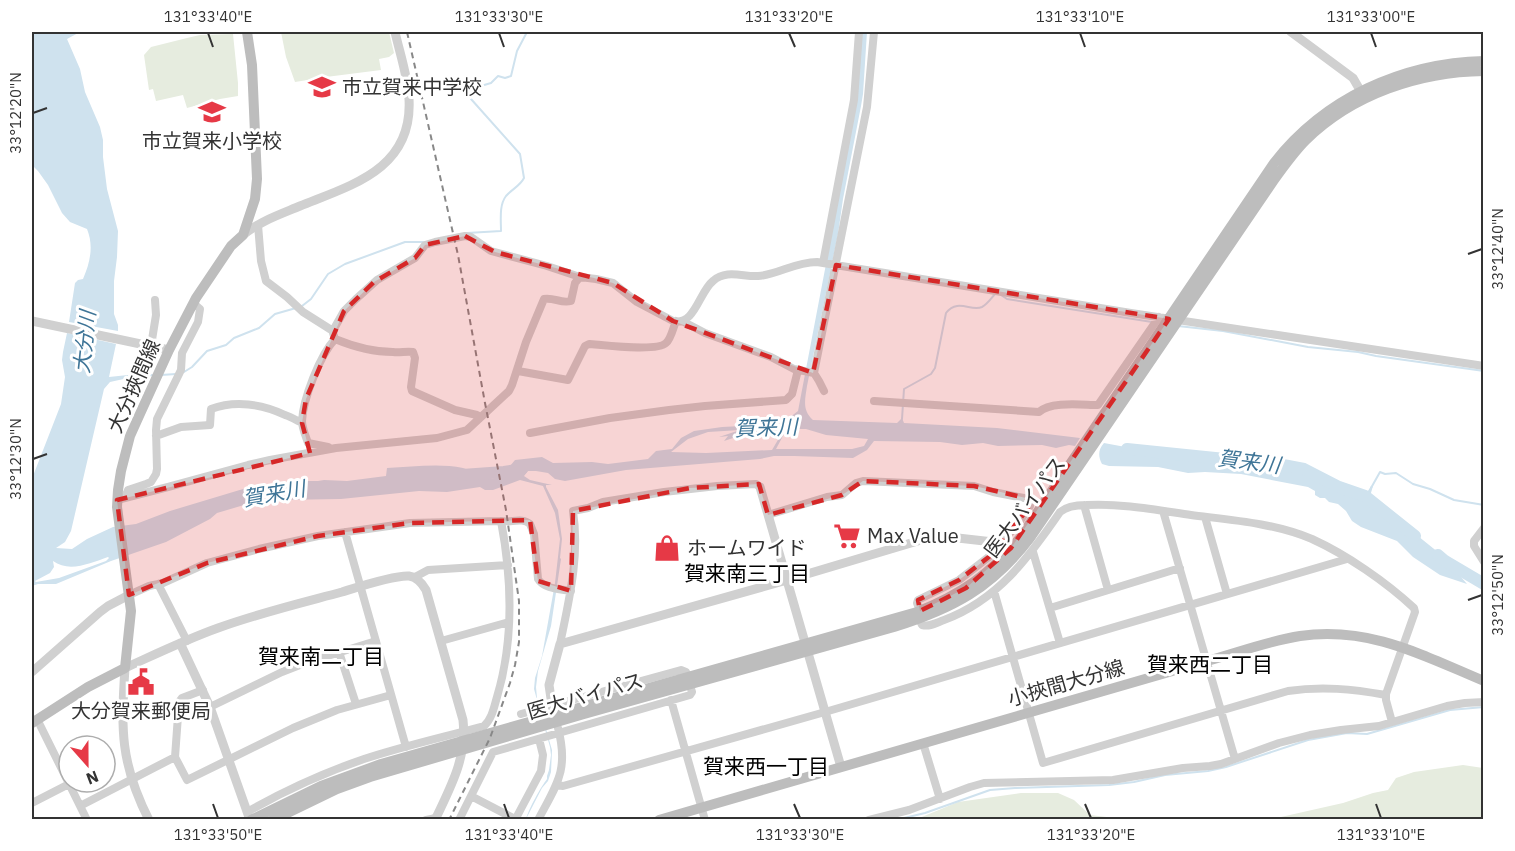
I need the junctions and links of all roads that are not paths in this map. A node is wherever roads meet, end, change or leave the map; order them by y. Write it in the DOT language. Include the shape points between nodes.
graph roads {
  1 [pos="247,32"];
  2 [pos="395,32"];
  3 [pos="859,32"];
  4 [pos="874,32"];
  5 [pos="1291,32"];
  6 [pos="1484,62"];
  7 [pos="1484,71"];
  8 [pos="1363,95"];
  9 [pos="258,225"];
  10 [pos="243,235"];
  11 [pos="823,263"];
  12 [pos="836,265"];
  13 [pos="580,278"];
  14 [pos="155,300"];
  15 [pos="193,303"];
  16 [pos="32,321"];
  17 [pos="679,321"];
  18 [pos="1169,323"];
  19 [pos="334,335"];
  20 [pos="149,345"];
  21 [pos="170,350"];
  22 [pos="1484,366"];
  23 [pos="798,370"];
  24 [pos="518,371"];
  25 [pos="814,374"];
  26 [pos="824,391"];
  27 [pos="874,401"];
  28 [pos="481,417"];
  29 [pos="302,423"];
  30 [pos="530,433"];
  31 [pos="156,436"];
  32 [pos="336,448"];
  33 [pos="760,487"];
  34 [pos="120,501"];
  35 [pos="1084,505"];
  36 [pos="1163,511"];
  37 [pos="768,515"];
  38 [pos="1205,516"];
  39 [pos="501,521"];
  40 [pos="1484,528"];
  41 [pos="345,532"];
  42 [pos="1002,543"];
  43 [pos="1033,552"];
  44 [pos="1347,559"];
  45 [pos="1484,562"];
  46 [pos="508,565"];
  47 [pos="1180,568"];
  48 [pos="415,577"];
  49 [pos="787,580"];
  50 [pos="158,584"];
  51 [pos="360,587"];
  52 [pos="128,590"];
  53 [pos="1108,590"];
  54 [pos="571,591"];
  55 [pos="994,591"];
  56 [pos="1227,594"];
  57 [pos="1190,605"];
  58 [pos="1050,608"];
  59 [pos="922,612"];
  60 [pos="509,622"];
  61 [pos="376,641"];
  62 [pos="441,641"];
  63 [pos="183,642"];
  64 [pos="1060,643"];
  65 [pos="560,644"];
  66 [pos="806,648"];
  67 [pos="1402,648"];
  68 [pos="339,652"];
  69 [pos="1012,657"];
  70 [pos="1207,661"];
  71 [pos="125,668"];
  72 [pos="32,672"];
  73 [pos="689,681"];
  74 [pos="1484,681"];
  75 [pos="203,690"];
  76 [pos="391,695"];
  77 [pos="1386,695"];
  78 [pos="671,700"];
  79 [pos="1484,702"];
  80 [pos="356,704"];
  81 [pos="552,705"];
  82 [pos="210,706"];
  83 [pos="1221,710"];
  84 [pos="825,711"];
  85 [pos="1028,713"];
  86 [pos="521,714"];
  87 [pos="34,721"];
  88 [pos="1392,722"];
  89 [pos="464,731"];
  90 [pos="559,732"];
  91 [pos="539,739"];
  92 [pos="923,743"];
  93 [pos="406,747"];
  94 [pos="685,750"];
  95 [pos="175,758"];
  96 [pos="1235,759"];
  97 [pos="229,760"];
  98 [pos="57,762"];
  99 [pos="841,767"];
  100 [pos="369,773"];
  101 [pos="132,780"];
  102 [pos="556,785"];
  103 [pos="57,790"];
  104 [pos="74,794"];
  105 [pos="471,796"];
  106 [pos="940,799"];
  107 [pos="32,803"];
  108 [pos="81,806"];
  109 [pos="701,807"];
  110 [pos="249,817"];
  111 [pos="87,819"];
  112 [pos="149,819"];
  113 [pos="273,819"];
  114 [pos="432,819"];
  115 [pos="459,819"];
  116 [pos="515,819"];
  117 [pos="538,819"];
  118 [pos="658,819"];
  119 [pos="705,819"];
  120 [pos="869,819"];
  1 -- 10 [label="main road, 大分挾間線" via="257,184"];
  2 -- 9 [label="street" via="409,100 407,124 396,150 364,179"];
  3 -- 11 [label="street" via="854,100"];
  4 -- 12 [label="street" via="867,107"];
  5 -- 8 [label="street" via="1353,78"];
  6 -- 8 [label="main road, 医大バイパス" via="1415,70 1389,79"];
  7 -- 8 [label="main road, 医大バイパス" via="1429,76"];
  8 -- 18 [label="main road, 医大バイパス" via="1321,127 1290,158"];
  9 -- 10 [label="street"];
  9 -- 19 [label="street" via="266,281"];
  10 -- 15 [label="main road, 大分挾間線"];
  11 -- 12 [label="street"];
  11 -- 17 [label="street" via="804,263 758,276 718,277 689,317"];
  12 -- 18 [label="street"];
  12 -- 25 [label="street"];
  13 -- 17 [label="street" via="613,283 634,301"];
  13 -- 19 [label="street" via="491,251 471,237 442,241 425,246 415,258 374,282 349,306"];
  13 -- 24 [label="street" via="571,301 544,298"];
  14 -- 20 [label="street"];
  15 -- 21 [label="main road, 大分挾間線"];
  15 -- 31 [label="street" via="200,309 199,318 182,352 181,370 158,419"];
  16 -- 20 [label="street"];
  17 -- 23 [label="street"];
  17 -- 24 [label="street" via="662,346 585,346 568,380"];
  18 -- 22 [label="street"];
  18 -- 27 [label="street" via="1098,405 1057,406 1039,412"];
  18 -- 59 [label="main road" via="1011,548 987,573"];
  18 -- 59 [label="main road, 医大バイパス" via="1019,552 968,597 946,608"];
  19 -- 28 [label="street" via="375,350 413,352 413,393"];
  19 -- 29 [label="street" via="309,389"];
  20 -- 21 [label="street"];
  21 -- 34 [label="main road, 大分挾間線" via="130,436 121,471"];
  23 -- 25 [label="street"];
  23 -- 30 [label="street" via="794,391 780,401 678,409"];
  24 -- 28 [label="street" via="509,390"];
  25 -- 26 [label="street"];
  28 -- 32 [label="street" via="467,430 437,438"];
  29 -- 31 [label="street" via="260,406 230,405 211,409 210,425 181,427"];
  29 -- 32 [label="street" via="308,443"];
  31 -- 34 [label="street" via="155,476 151,482 129,490"];
  32 -- 34 [label="street" via="248,465"];
  33 -- 37 [label="street"];
  33 -- 54 [label="street" via="756,484 677,490 573,511 576,548"];
  34 -- 52 [label="main road, 大分挾間線"];
  35 -- 36 [label="street"];
  35 -- 43 [label="street" via="1060,512"];
  35 -- 53 [label="street"];
  36 -- 38 [label="street"];
  36 -- 47 [label="street"];
  37 -- 42 [label="street" via="842,495 862,481 974,486 1030,500 1028,510"];
  37 -- 49 [label="street"];
  38 -- 44 [label="street" via="1292,532"];
  38 -- 56 [label="street"];
  39 -- 41 [label="street" via="410,523"];
  39 -- 46 [label="street"];
  39 -- 54 [label="street" via="531,524 538,579 543,585"];
  40 -- 45 [label="street" via="1474,542"];
  41 -- 50 [label="street" via="231,556"];
  41 -- 51 [label="street"];
  42 -- 49 [label="street" via="949,537 921,540"];
  42 -- 59 [label="street" via="959,580 918,600"];
  43 -- 55 [label="street"];
  43 -- 58 [label="street"];
  44 -- 56 [label="street"];
  44 -- 67 [label="street" via="1414,608"];
  46 -- 48 [label="street" via="428,570"];
  46 -- 60 [label="street"];
  47 -- 53 [label="street"];
  47 -- 57 [label="street"];
  48 -- 51 [label="street" via="400,576"];
  48 -- 62 [label="street" via="426,590"];
  49 -- 65 [label="street"];
  49 -- 66 [label="street"];
  50 -- 52 [label="street"];
  50 -- 63 [label="street"];
  51 -- 61 [label="street"];
  51 -- 63 [label="street" via="235,622"];
  52 -- 71 [label="main road, 大分挾間線" via="131,611"];
  52 -- 72 [label="street"];
  53 -- 58 [label="street"];
  54 -- 65 [label="street"];
  55 -- 59 [label="street" via="951,617 927,626 922,624"];
  55 -- 69 [label="street"];
  56 -- 57 [label="street"];
  57 -- 64 [label="street"];
  57 -- 70 [label="street"];
  58 -- 64 [label="street"];
  59 -- 66 [label="main road, 医大バイパス"];
  60 -- 62 [label="street"];
  60 -- 89 [label="street" via="502,677 490,718 484,726"];
  61 -- 68 [label="street"];
  61 -- 76 [label="street"];
  62 -- 89 [label="street"];
  63 -- 71 [label="street"];
  63 -- 75 [label="street"];
  64 -- 69 [label="street"];
  65 -- 81 [label="street" via="549,685"];
  66 -- 73 [label="main road, 医大バイパス"];
  66 -- 84 [label="street"];
  67 -- 70 [label="main road, 小挾間大分線" via="1359,636 1316,634"];
  67 -- 74 [label="main road, 小挾間大分線"];
  67 -- 77 [label="street"];
  68 -- 80 [label="street"];
  68 -- 82 [label="street" via="282,672"];
  69 -- 84 [label="street"];
  69 -- 85 [label="street"];
  70 -- 83 [label="street"];
  70 -- 85 [label="main road, 小挾間大分線"];
  71 -- 87 [label="main road"];
  71 -- 101 [label="street" via="123,736"];
  73 -- 78 [label="street" via="691,694"];
  73 -- 81 [label="street" via="685,670 681,670"];
  73 -- 100 [label="main road, 医大バイパス"];
  75 -- 82 [label="street"];
  75 -- 95 [label="street" via="180,700"];
  76 -- 80 [label="street"];
  76 -- 93 [label="street"];
  77 -- 83 [label="street" via="1344,688 1309,688"];
  77 -- 88 [label="street"];
  78 -- 90 [label="street"];
  78 -- 94 [label="street"];
  79 -- 88 [label="street" via="1447,706"];
  80 -- 97 [label="street" via="293,728"];
  81 -- 86 [label="street"];
  81 -- 90 [label="street"];
  82 -- 97 [label="street"];
  83 -- 85 [label="street" via="1043,763"];
  83 -- 96 [label="street"];
  84 -- 94 [label="street"];
  84 -- 99 [label="street"];
  85 -- 92 [label="main road, 小挾間大分線"];
  87 -- 98 [label="street"];
  88 -- 96 [label="street" via="1310,735"];
  89 -- 93 [label="street"];
  89 -- 114 [label="street" via="458,770"];
  90 -- 91 [label="street"];
  90 -- 102 [label="street" via="563,750"];
  91 -- 105 [label="street" via="493,752"];
  91 -- 116 [label="street" via="541,771"];
  92 -- 99 [label="main road, 小挾間大分線"];
  92 -- 106 [label="street"];
  93 -- 110 [label="street" via="301,784"];
  94 -- 102 [label="street"];
  94 -- 109 [label="street"];
  95 -- 97 [label="street" via="187,780"];
  95 -- 101 [label="street"];
  96 -- 106 [label="street" via="1113,780 984,783"];
  97 -- 110 [label="street"];
  99 -- 109 [label="main road, 小挾間大分線"];
  100 -- 110 [label="main road, 医大バイパス" via="321,786"];
  100 -- 113 [label="main road, 医大バイパス"];
  101 -- 108 [label="street"];
  101 -- 112 [label="street"];
  102 -- 117 [label="street"];
  103 -- 107 [label="street"];
  104 -- 108 [label="street"];
  105 -- 115 [label="street"];
  105 -- 116 [label="street"];
  106 -- 120 [label="street"];
  108 -- 111 [label="street"];
  109 -- 118 [label="main road, 小挾間大分線"];
  109 -- 119 [label="street"];
}
